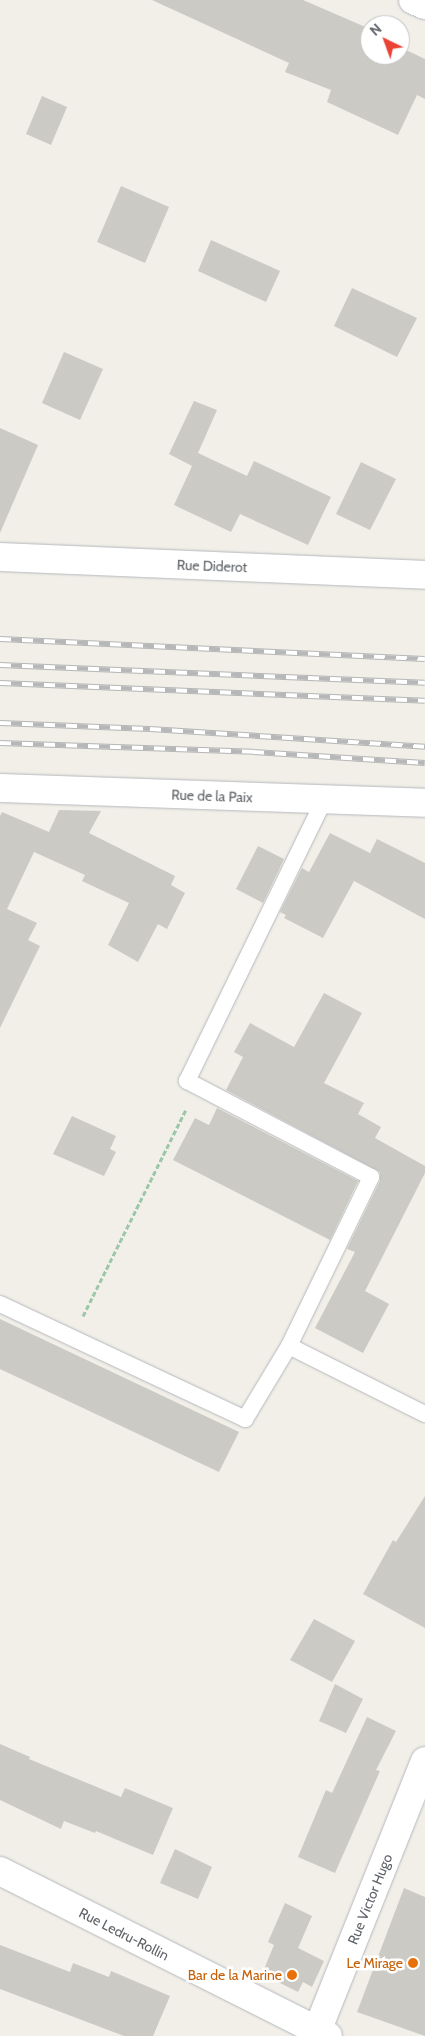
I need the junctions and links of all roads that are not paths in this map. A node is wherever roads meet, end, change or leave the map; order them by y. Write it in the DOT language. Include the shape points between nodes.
graph roads {
  1 [pos="413,0"];
  2 [pos="425,5"];
  3 [pos="0,557"];
  4 [pos="425,575"];
  5 [pos="0,788"];
  6 [pos="324,800"];
  7 [pos="425,803"];
  8 [pos="0,1304"];
  9 [pos="289,1346"];
  10 [pos="425,1414"];
  11 [pos="425,1761"];
  12 [pos="0,1871"];
  13 [pos="320,2034"];
  1 -- 2 [label="street"];
  3 -- 4 [label="street, Rue Diderot"];
  5 -- 6 [label="street, Rue de la Paix"];
  6 -- 7 [label="street, Rue de la Paix"];
  6 -- 9 [label="lane" via="187,1081 371,1177"];
  8 -- 9 [label="lane" via="245,1419"];
  9 -- 10 [label="lane"];
  11 -- 13 [label="street, Rue Victor Hugo"];
  12 -- 13 [label="street, Rue Ledru-Rollin"];
}
